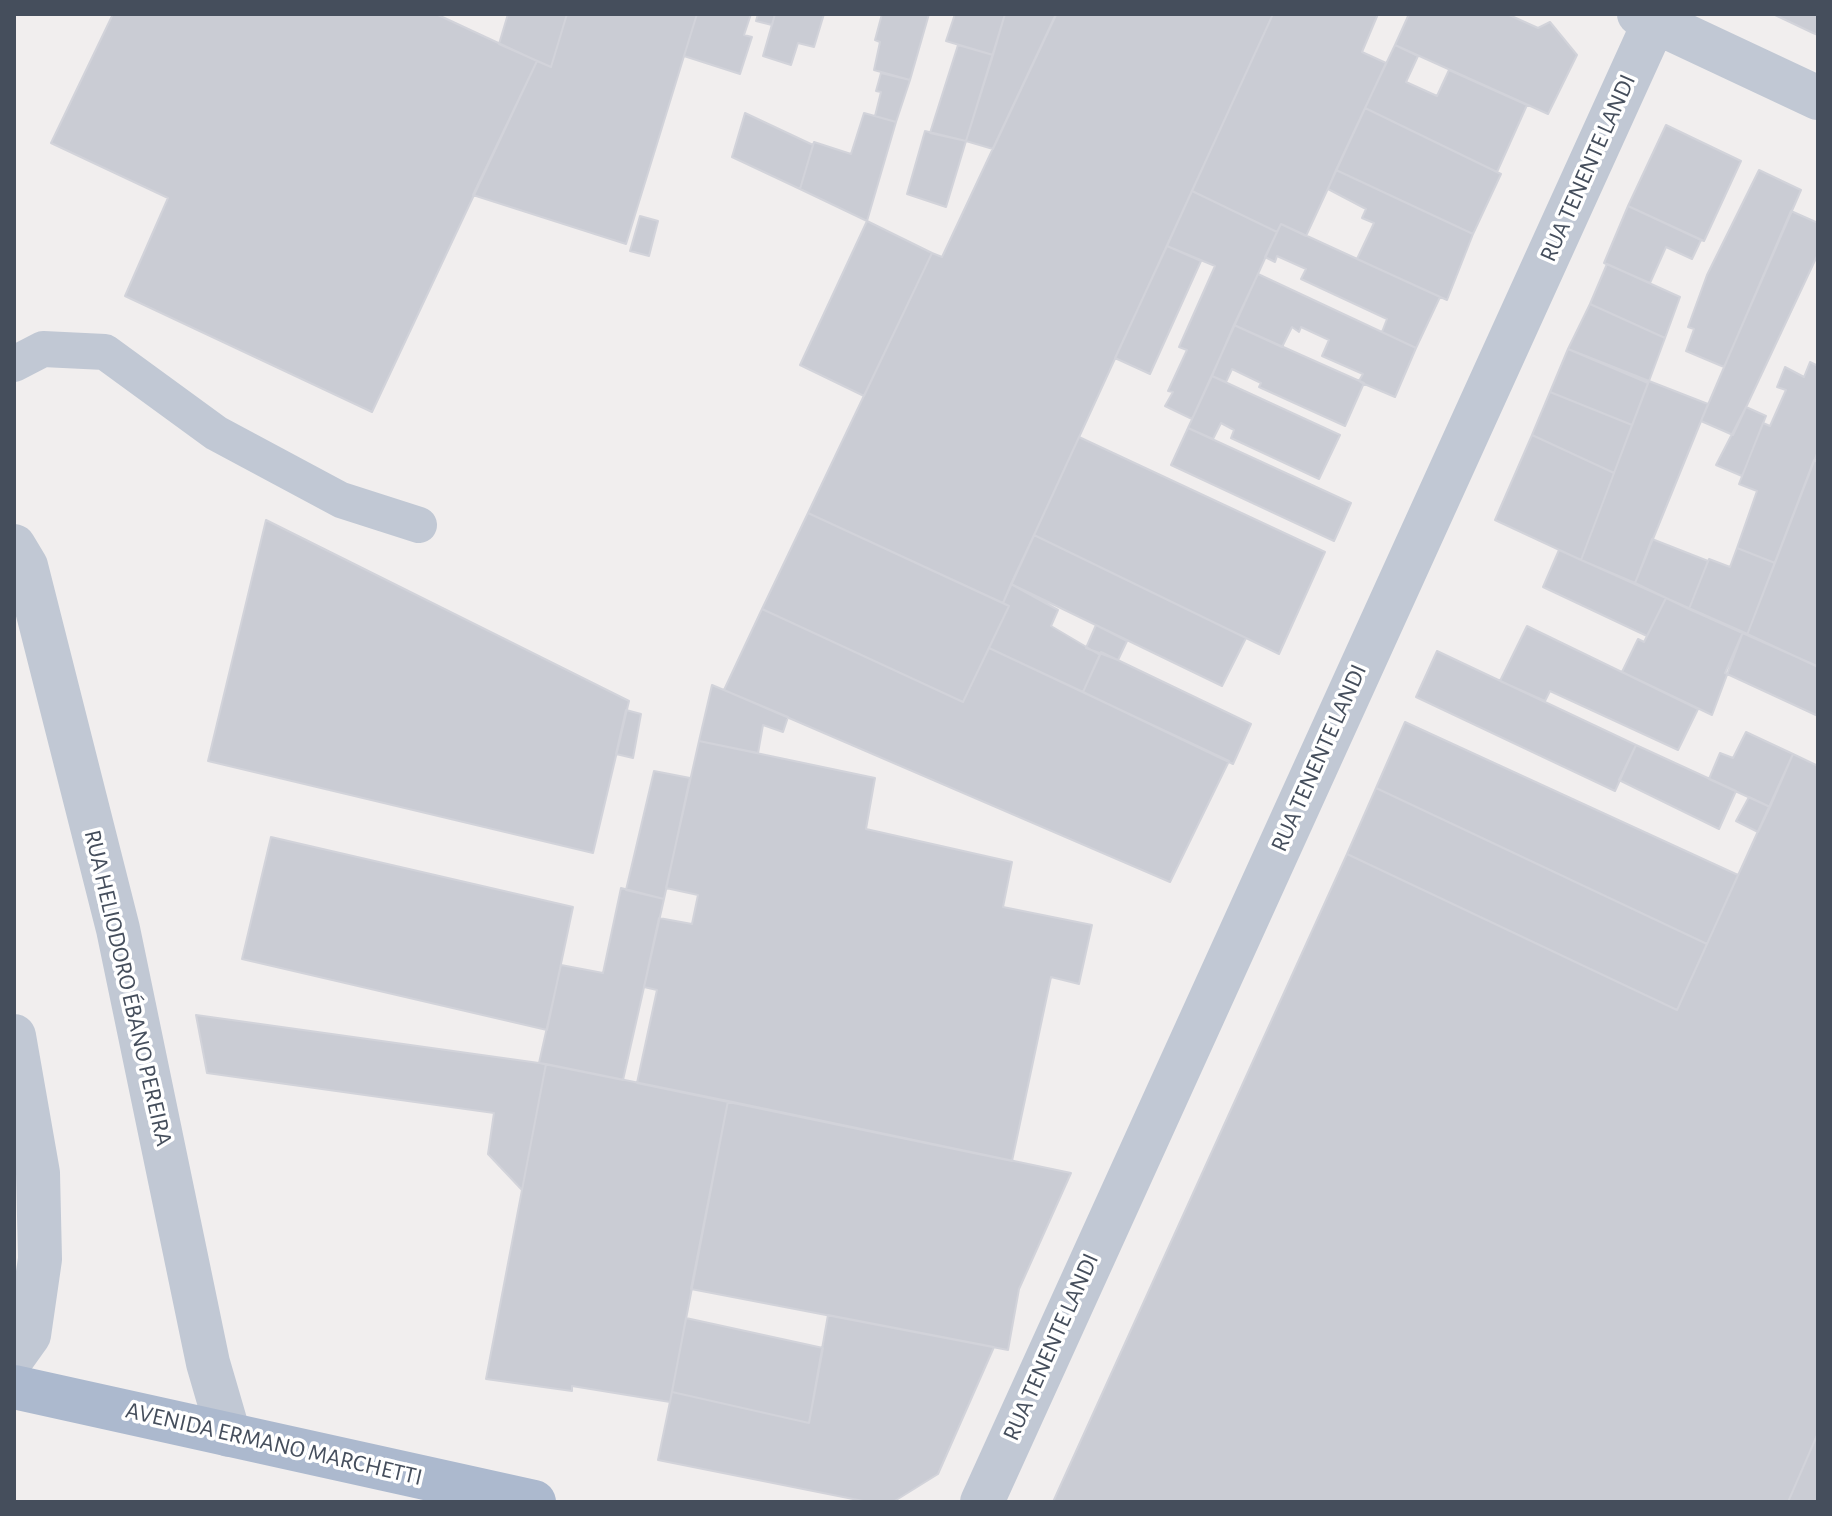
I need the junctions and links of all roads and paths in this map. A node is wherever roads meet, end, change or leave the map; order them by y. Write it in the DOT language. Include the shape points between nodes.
graph roads {
  1 [pos="1650,16"];
  2 [pos="1818,98"];
  3 [pos="14,364"];
  4 [pos="419,525"];
  5 [pos="14,546"];
  6 [pos="14,1036"];
  7 [pos="14,1356"];
  8 [pos="14,1387"];
  9 [pos="229,1435"];
  10 [pos="534,1502"];
  11 [pos="982,1502"];
  1 -- 2 [label="street"];
  1 -- 11 [label="street, RUA TENENTE LANDI"];
  3 -- 4 [label="lane" via="43,349 105,352 216,433 341,500"];
  5 -- 9 [label="street, RUA HELIODORO ÉBANO PEREIRA" via="26,566 118,929 205,1348"];
  6 -- 7 [label="street" via="38,1173 40,1259 29,1335"];
  8 -- 9 [label="main road, AVENIDA ERMANO MARCHETTI"];
  9 -- 10 [label="main road, AVENIDA ERMANO MARCHETTI"];
}
